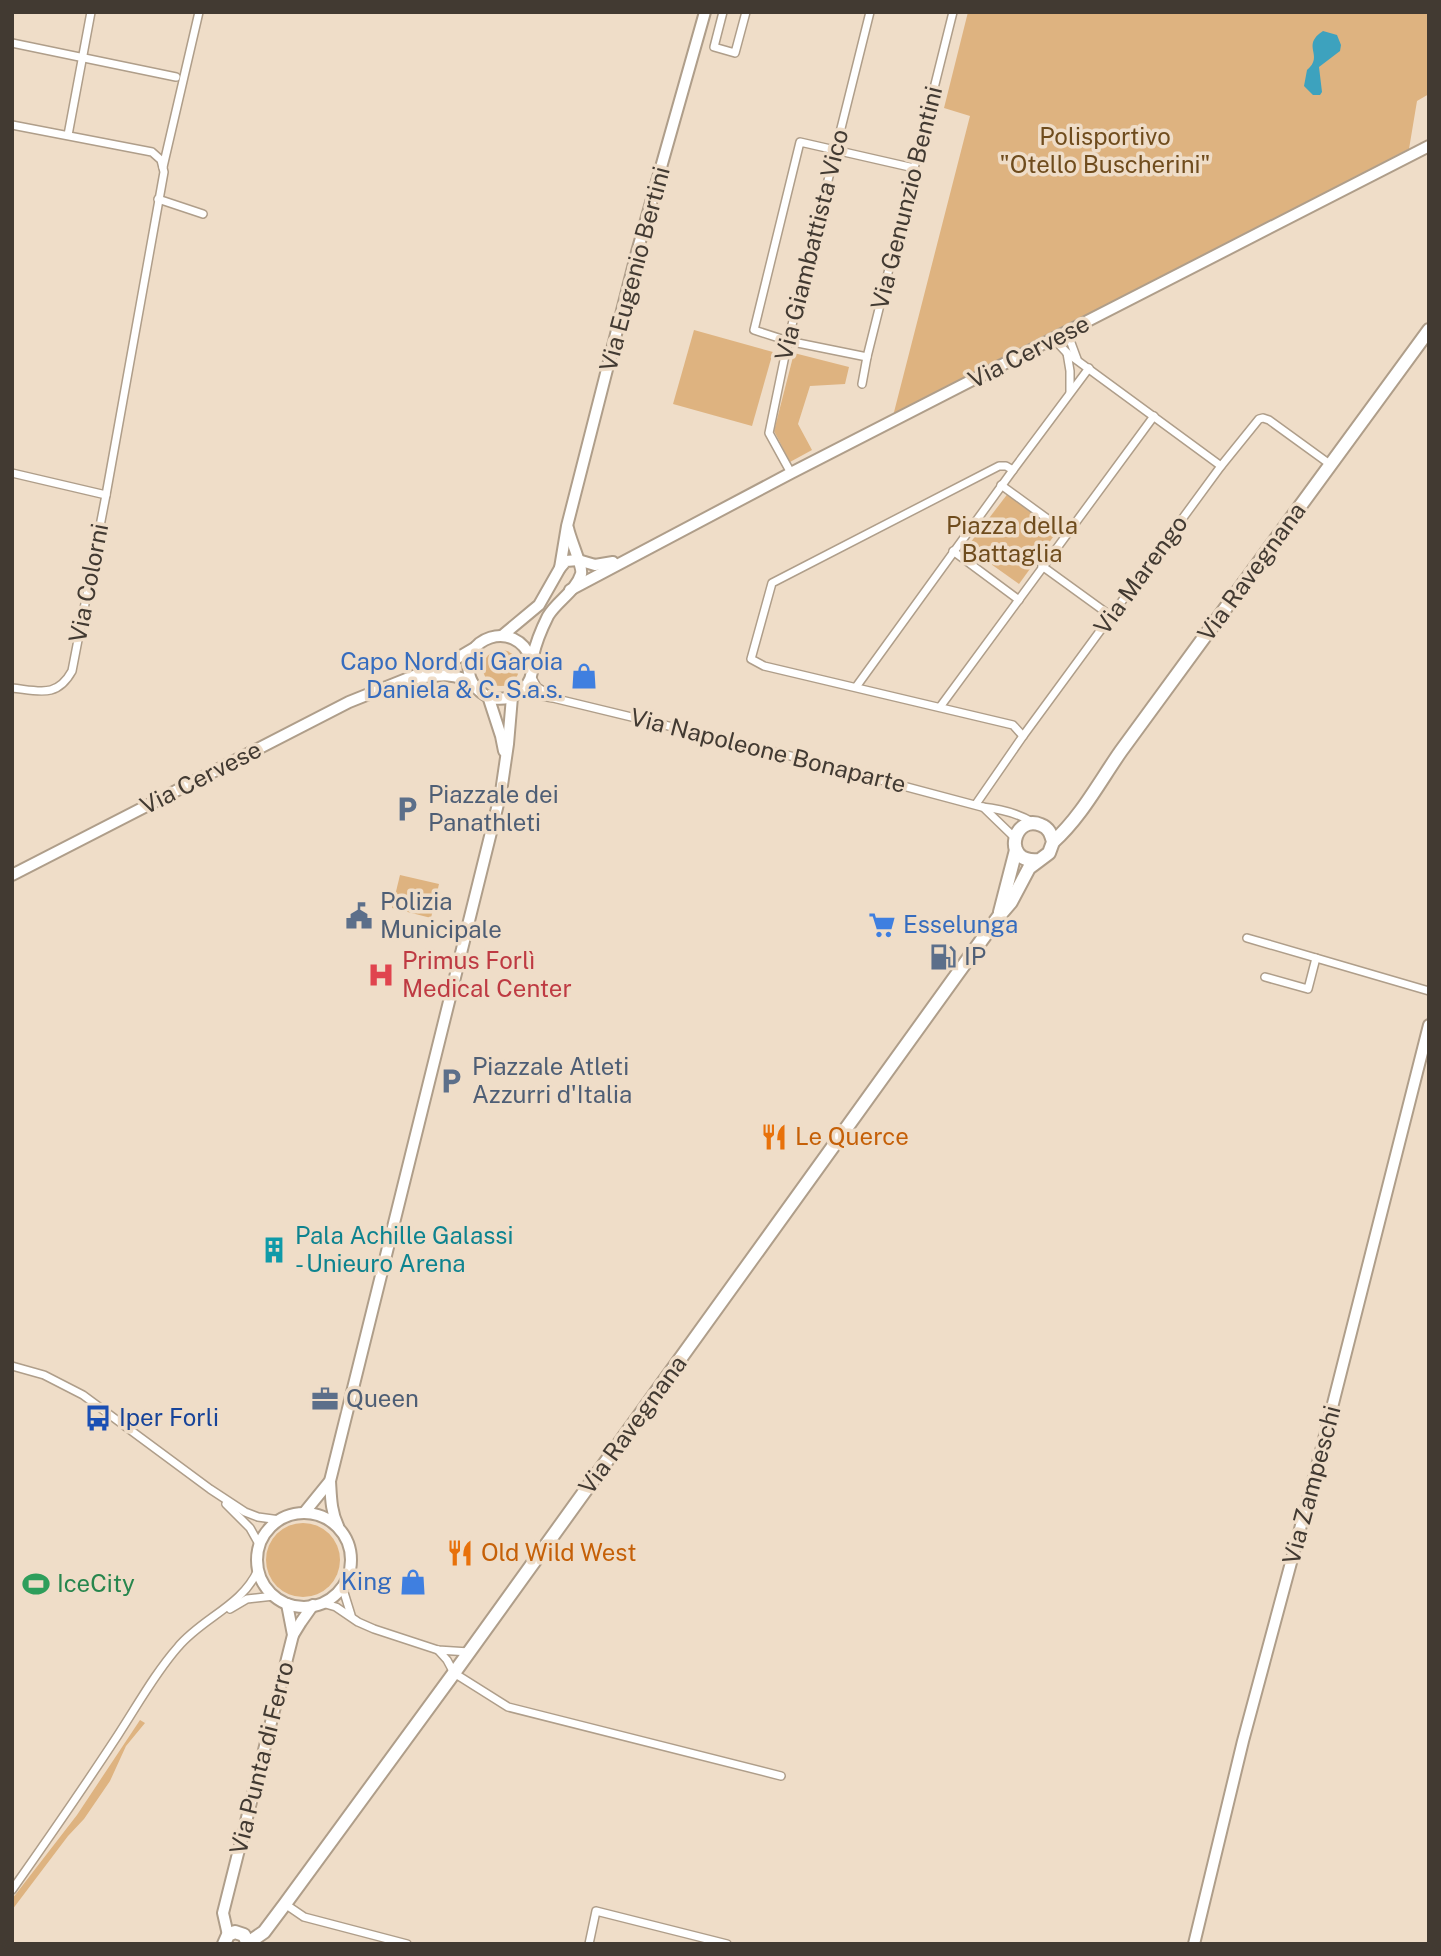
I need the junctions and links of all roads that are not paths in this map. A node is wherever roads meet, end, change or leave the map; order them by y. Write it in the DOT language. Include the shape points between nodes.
graph roads {
  1 [pos="91,12"];
  2 [pos="199,12"];
  3 [pos="705,12"];
  4 [pos="723,12"];
  5 [pos="746,12"];
  6 [pos="870,12"];
  7 [pos="953,12"];
  8 [pos="12,43"];
  9 [pos="697,45"];
  10 [pos="714,47"];
  11 [pos="82,57"];
  12 [pos="176,77"];
  13 [pos="12,125"];
  14 [pos="68,135"];
  15 [pos="1429,146"];
  16 [pos="835,150"];
  17 [pos="163,168"];
  18 [pos="914,168"];
  19 [pos="158,200"];
  20 [pos="202,214"];
  21 [pos="1429,330"];
  22 [pos="1067,332"];
  23 [pos="1054,339"];
  24 [pos="788,341"];
  25 [pos="1067,353"];
  26 [pos="867,357"];
  27 [pos="1077,359"];
  28 [pos="1089,368"];
  29 [pos="862,384"];
  30 [pos="1070,393"];
  31 [pos="1154,416"];
  32 [pos="1331,465"];
  33 [pos="1221,466"];
  34 [pos="1013,470"];
  35 [pos="12,473"];
  36 [pos="791,473"];
  37 [pos="1001,485"];
  38 [pos="106,495"];
  39 [pos="567,526"];
  40 [pos="1067,533"];
  41 [pos="953,551"];
  42 [pos="630,558"];
  43 [pos="578,560"];
  44 [pos="1042,566"];
  45 [pos="560,568"];
  46 [pos="570,590"];
  47 [pos="1019,600"];
  48 [pos="1111,616"];
  49 [pos="503,635"];
  50 [pos="475,647"];
  51 [pos="531,660"];
  52 [pos="531,676"];
  53 [pos="392,684"];
  54 [pos="473,684"];
  55 [pos="856,687"];
  56 [pos="12,688"];
  57 [pos="516,694"];
  58 [pos="488,696"];
  59 [pos="553,698"];
  60 [pos="940,707"];
  61 [pos="1023,736"];
  62 [pos="506,760"];
  63 [pos="979,805"];
  64 [pos="1076,815"];
  65 [pos="1039,824"];
  66 [pos="1053,842"];
  67 [pos="1015,844"];
  68 [pos="1039,860"];
  69 [pos="12,875"];
  70 [pos="999,916"];
  71 [pos="1247,938"];
  72 [pos="1316,958"];
  73 [pos="1265,978"];
  74 [pos="1429,991"];
  75 [pos="1429,1026"];
  76 [pos="12,1366"];
  77 [pos="330,1482"];
  78 [pos="210,1489"];
  79 [pos="304,1513"];
  80 [pos="280,1520"];
  81 [pos="339,1529"];
  82 [pos="259,1544"];
  83 [pos="258,1570"];
  84 [pos="342,1586"];
  85 [pos="274,1596"];
  86 [pos="287,1604"];
  87 [pos="318,1604"];
  88 [pos="352,1616"];
  89 [pos="208,1621"];
  90 [pos="293,1635"];
  91 [pos="438,1650"];
  92 [pos="469,1653"];
  93 [pos="454,1673"];
  94 [pos="781,1776"];
  95 [pos="39,1850"];
  96 [pos="12,1881"];
  97 [pos="12,1890"];
  98 [pos="285,1904"];
  99 [pos="238,1939"];
  100 [pos="407,1944"];
  101 [pos="589,1944"];
  102 [pos="727,1944"];
  103 [pos="1194,1944"];
  1 -- 11 [label="street"];
  2 -- 17 [label="street, Via Colorni"];
  3 -- 9 [label="street, Via Eugenio Bertini"];
  4 -- 10 [label="street"];
  5 -- 10 [label="street" via="735,53"];
  6 -- 16 [label="street, Via Giambattista Vico"];
  7 -- 18 [label="street, Via Genunzio Bentini"];
  8 -- 11 [label="street"];
  9 -- 10 [label="street"];
  9 -- 39 [label="street, Via Eugenio Bertini" via="637,252"];
  11 -- 12 [label="street"];
  11 -- 14 [label="street"];
  13 -- 14 [label="street"];
  14 -- 17 [label="street" via="152,152"];
  15 -- 22 [label="street, Via Cervese"];
  16 -- 18 [label="street"];
  16 -- 24 [label="street, Via Giambattista Vico"];
  16 -- 24 [label="street" via="800,142 754,330"];
  17 -- 19 [label="street, Via Colorni"];
  18 -- 26 [label="street, Via Genunzio Bentini"];
  19 -- 20 [label="street"];
  19 -- 38 [label="street, Via Colorni"];
  21 -- 32 [label="main road, Via Ravegnana"];
  22 -- 23 [label="street, Via Cervese"];
  22 -- 27 [label="street"];
  23 -- 25 [label="street"];
  23 -- 36 [label="street, Via Cervese"];
  24 -- 26 [label="street"];
  24 -- 36 [label="street, Via Giambattista Vico" via="769,433"];
  25 -- 27 [label="street"];
  25 -- 30 [label="street"];
  26 -- 29 [label="street, Via Genunzio Bentini"];
  27 -- 28 [label="street"];
  28 -- 30 [label="street"];
  28 -- 31 [label="street"];
  30 -- 34 [label="street"];
  31 -- 33 [label="street"];
  31 -- 40 [label="street"];
  32 -- 33 [label="street, Via Marengo" via="1263,418"];
  32 -- 64 [label="main road, Via Ravegnana"];
  33 -- 48 [label="street, Via Marengo"];
  34 -- 37 [label="street"];
  34 -- 55 [label="street" via="999,466 772,583 751,659"];
  35 -- 38 [label="street"];
  36 -- 42 [label="street, Via Cervese"];
  37 -- 40 [label="street"];
  37 -- 41 [label="street"];
  38 -- 56 [label="street, Via Colorni" via="72,671 65,684 53,691"];
  39 -- 43 [label="street"];
  39 -- 45 [label="street, Via Eugenio Bertini"];
  40 -- 44 [label="street"];
  41 -- 47 [label="street"];
  41 -- 55 [label="street"];
  42 -- 43 [label="street, Via Cervese" via="601,565"];
  42 -- 46 [label="street, Via Cervese"];
  43 -- 45 [label="street, Via Cervese" via="566,561"];
  43 -- 46 [label="street, Via Cervese" via="581,573"];
  44 -- 47 [label="street"];
  44 -- 48 [label="street"];
  45 -- 49 [label="street, Via Cervese" via="539,605"];
  46 -- 51 [label="street, Via Cervese" via="548,617"];
  47 -- 60 [label="street"];
  48 -- 61 [label="street, Via Marengo"];
  49 -- 50 [label="street, Via Cervese" via="489,637"];
  49 -- 51 [label="street" via="520,642"];
  50 -- 53 [label="street, Via Cervese"];
  50 -- 54 [label="street" via="468,665"];
  51 -- 52 [label="street, Via Cervese"];
  52 -- 57 [label="street"];
  52 -- 59 [label="street" via="537,687"];
  53 -- 54 [label="street, Via Cervese" via="452,675"];
  53 -- 69 [label="street, Via Cervese"];
  54 -- 58 [label="street, Via Cervese"];
  55 -- 60 [label="street"];
  57 -- 58 [label="street" via="499,699"];
  57 -- 59 [label="street, Via Napoleone Bonaparte"];
  57 -- 62 [label="street"];
  58 -- 62 [label="street"];
  59 -- 63 [label="street, Via Napoleone Bonaparte"];
  60 -- 61 [label="street" via="1013,725"];
  61 -- 63 [label="street, Via Marengo"];
  62 -- 77 [label="street"];
  63 -- 65 [label="street, Via Napoleone Bonaparte"];
  63 -- 67 [label="street, Via Napoleone Bonaparte"];
  64 -- 65 [label="main road" via="1059,823"];
  64 -- 66 [label="main road, Via Ravegnana"];
  65 -- 66 [label="main road"];
  65 -- 67 [label="main road" via="1021,827"];
  66 -- 68 [label="main road" via="1049,853"];
  67 -- 68 [label="main road" via="1023,858"];
  67 -- 70 [label="main road, Via Ravegnana"];
  68 -- 70 [label="main road, Via Ravegnana"];
  70 -- 92 [label="main road, Via Ravegnana"];
  71 -- 72 [label="street"];
  72 -- 73 [label="street" via="1308,989"];
  72 -- 74 [label="street"];
  75 -- 103 [label="street, Via Zampeschi"];
  76 -- 78 [label="street" via="44,1375 83,1395"];
  77 -- 79 [label="street"];
  77 -- 81 [label="street" via="333,1518"];
  78 -- 80 [label="street" via="245,1512"];
  78 -- 82 [label="street" via="245,1522"];
  79 -- 80 [label="street"];
  79 -- 81 [label="street" via="316,1514"];
  80 -- 82 [label="street"];
  81 -- 84 [label="street" via="351,1557"];
  82 -- 83 [label="street"];
  83 -- 85 [label="street"];
  83 -- 89 [label="street" via="249,1587"];
  84 -- 87 [label="street"];
  84 -- 88 [label="street"];
  85 -- 86 [label="street"];
  85 -- 89 [label="street" via="247,1599"];
  86 -- 87 [label="street"];
  86 -- 90 [label="street, Via Punta di Ferro"];
  87 -- 88 [label="street"];
  87 -- 90 [label="street"];
  88 -- 91 [label="street" via="374,1629"];
  89 -- 95 [label="street" via="169,1658"];
  90 -- 99 [label="street, Via Punta di Ferro" via="223,1913"];
  91 -- 92 [label="street"];
  91 -- 93 [label="street"];
  92 -- 93 [label="main road, Via Ravegnana"];
  93 -- 94 [label="street" via="508,1707"];
  93 -- 98 [label="main road, Via Ravegnana"];
  95 -- 96 [label="street"];
  95 -- 97 [label="street"];
  98 -- 99 [label="main road, Via Ravegnana" via="264,1932"];
  98 -- 100 [label="street" via="304,1917"];
  101 -- 102 [label="street" via="596,1912"];
}
